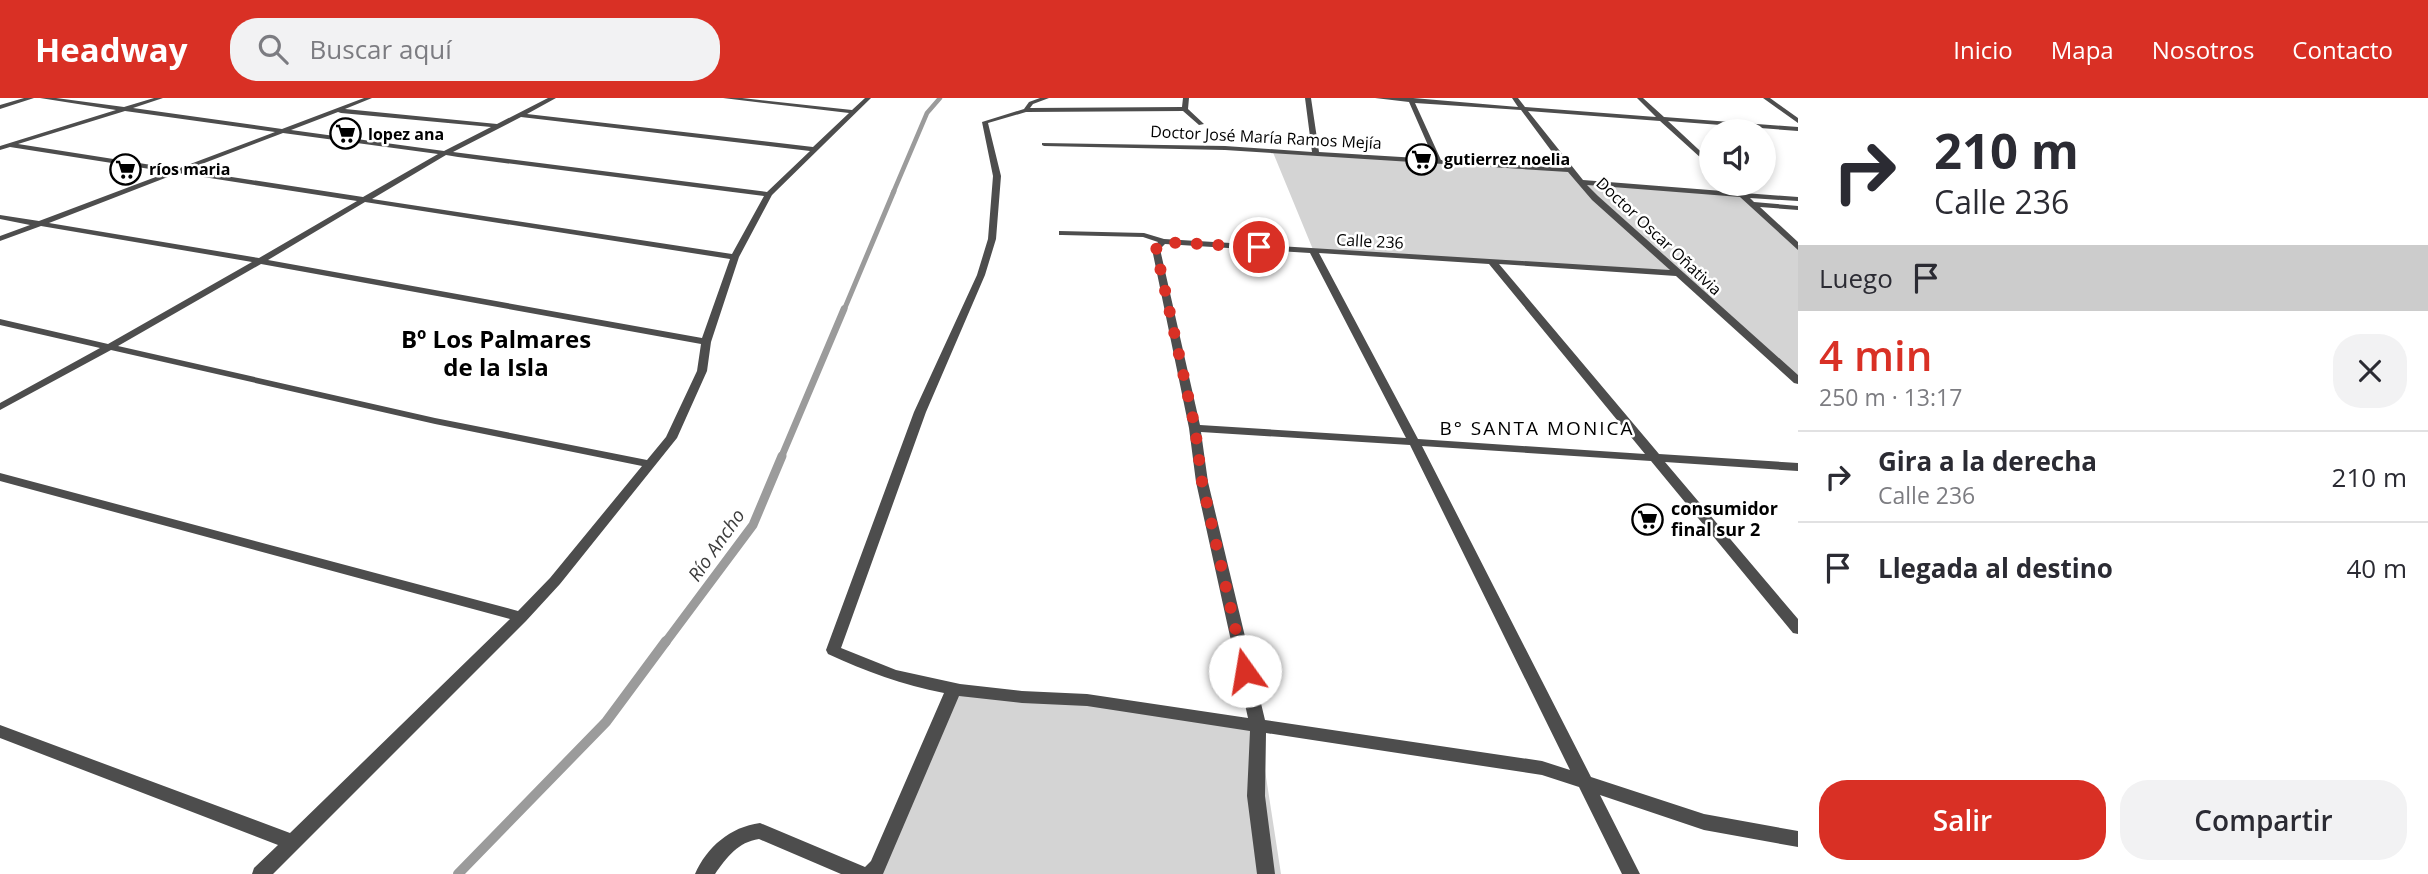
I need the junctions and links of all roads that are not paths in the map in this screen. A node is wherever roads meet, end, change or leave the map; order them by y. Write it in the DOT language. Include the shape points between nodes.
graph roads {
  1 [pos="31,98"];
  2 [pos="43,98"];
  3 [pos="160,98"];
  4 [pos="369,98"];
  5 [pos="552,98"];
  6 [pos="726,98"];
  7 [pos="867,98"];
  8 [pos="1046,98"];
  9 [pos="1186,98"];
  10 [pos="1308,98"];
  11 [pos="1378,98"];
  12 [pos="1515,98"];
  13 [pos="1640,98"];
  14 [pos="1766,98"];
  15 [pos="1411,99"];
  16 [pos="0,107"];
  17 [pos="125,109"];
  18 [pos="1523,109"];
  19 [pos="337,110"];
  20 [pos="1026,110"];
  21 [pos="1185,110"];
  22 [pos="854,112"];
  23 [pos="521,115"];
  24 [pos="1662,119"];
  25 [pos="1798,121"];
  26 [pos="1201,124"];
  27 [pos="499,127"];
  28 [pos="1798,129"];
  29 [pos="283,131"];
  30 [pos="1044,144"];
  31 [pos="4,147"];
  32 [pos="813,149"];
  33 [pos="446,153"];
  34 [pos="1316,153"];
  35 [pos="1699,154"];
  36 [pos="1438,160"];
  37 [pos="1570,170"];
  38 [pos="175,172"];
  39 [pos="1580,182"];
  40 [pos="1699,191"];
  41 [pos="769,194"];
  42 [pos="1743,196"];
  43 [pos="1764,196"];
  44 [pos="1798,199"];
  45 [pos="361,201"];
  46 [pos="1752,204"];
  47 [pos="1798,208"];
  48 [pos="0,217"];
  49 [pos="39,224"];
  50 [pos="1062,233"];
  51 [pos="0,239"];
  52 [pos="1163,242"];
  53 [pos="1798,247"];
  54 [pos="1314,252"];
  55 [pos="735,257"];
  56 [pos="260,261"];
  57 [pos="1492,262"];
  58 [pos="1678,273"];
  59 [pos="0,322"];
  60 [pos="706,342"];
  61 [pos="111,346"];
  62 [pos="1798,381"];
  63 [pos="0,407"];
  64 [pos="1195,428"];
  65 [pos="1415,444"];
  66 [pos="1655,458"];
  67 [pos="651,464"];
  68 [pos="1798,467"];
  69 [pos="0,477"];
  70 [pos="521,617"];
  71 [pos="1798,629"];
  72 [pos="954,688"];
  73 [pos="1258,725"];
  74 [pos="0,731"];
  75 [pos="1587,783"];
  76 [pos="1798,839"];
  77 [pos="292,842"];
  78 [pos="261,874"];
  79 [pos="704,874"];
  80 [pos="861,874"];
  81 [pos="871,874"];
  82 [pos="1266,874"];
  83 [pos="1631,874"];
  1 -- 16 [label="street"];
  2 -- 17 [label="street"];
  3 -- 17 [label="street"];
  4 -- 19 [label="street"];
  5 -- 23 [label="street"];
  6 -- 22 [label="street"];
  7 -- 22 [label="street"];
  8 -- 20 [label="street"];
  9 -- 21 [label="street"];
  10 -- 34 [label="street"];
  11 -- 15 [label="street"];
  12 -- 18 [label="street, Doctor Oscar Oñativia"];
  13 -- 24 [label="street"];
  14 -- 25 [label="street"];
  15 -- 18 [label="street"];
  15 -- 36 [label="street"];
  17 -- 29 [label="street"];
  17 -- 31 [label="street"];
  18 -- 24 [label="street"];
  18 -- 37 [label="street, Doctor Oscar Oñativia"];
  19 -- 27 [label="street"];
  19 -- 29 [label="street"];
  20 -- 21 [label="street"];
  20 -- 72 [label="street" via="985,122 997,176 992,239 981,275 920,412 833,650 867,668"];
  21 -- 26 [label="street"];
  22 -- 32 [label="street"];
  23 -- 27 [label="street"];
  23 -- 32 [label="street"];
  24 -- 28 [label="street"];
  24 -- 35 [label="street"];
  27 -- 33 [label="street"];
  29 -- 33 [label="street"];
  29 -- 38 [label="street"];
  30 -- 34 [label="street, Doctor José María Ramos Mejía"];
  31 -- 38 [label="street"];
  32 -- 41 [label="street"];
  33 -- 41 [label="street"];
  33 -- 45 [label="street"];
  34 -- 36 [label="street, Doctor José María Ramos Mejía"];
  36 -- 37 [label="street, Doctor José María Ramos Mejía"];
  37 -- 39 [label="street, Doctor Oscar Oñativia"];
  38 -- 45 [label="street"];
  38 -- 49 [label="street"];
  39 -- 40 [label="street"];
  39 -- 58 [label="street, Doctor Oscar Oñativia"];
  41 -- 55 [label="street"];
  42 -- 46 [label="street"];
  43 -- 44 [label="street"];
  45 -- 55 [label="street"];
  45 -- 56 [label="street"];
  46 -- 47 [label="street"];
  46 -- 53 [label="street"];
  48 -- 49 [label="street"];
  49 -- 51 [label="street"];
  49 -- 56 [label="street"];
  50 -- 52 [label="street, Calle 236" via="1144,235"];
  52 -- 54 [label="street, Calle 236"];
  52 -- 64 [label="street" via="1156,249"];
  54 -- 57 [label="street, Calle 236"];
  54 -- 65 [label="street"];
  55 -- 60 [label="street"];
  56 -- 60 [label="street"];
  56 -- 61 [label="street"];
  57 -- 58 [label="street, Calle 236"];
  57 -- 66 [label="street"];
  58 -- 62 [label="street, Doctor Oscar Oñativia"];
  59 -- 61 [label="street"];
  60 -- 67 [label="street" via="702,371 671,438"];
  61 -- 63 [label="street"];
  61 -- 67 [label="street" via="435,421"];
  64 -- 65 [label="street"];
  64 -- 73 [label="street" via="1202,482"];
  65 -- 66 [label="street"];
  65 -- 75 [label="street"];
  66 -- 68 [label="street"];
  66 -- 71 [label="street"];
  67 -- 70 [label="street"];
  69 -- 70 [label="street"];
  70 -- 77 [label="street"];
  72 -- 73 [label="street" via="1020,699 1087,700"];
  72 -- 81 [label="street" via="878,867"];
  73 -- 75 [label="street" via="1542,768"];
  73 -- 82 [label="street" via="1256,796"];
  74 -- 77 [label="street"];
  75 -- 76 [label="street" via="1704,822"];
  75 -- 83 [label="street"];
  77 -- 78 [label="street"];
  79 -- 80 [label="street" via="733,838 760,831"];
}
